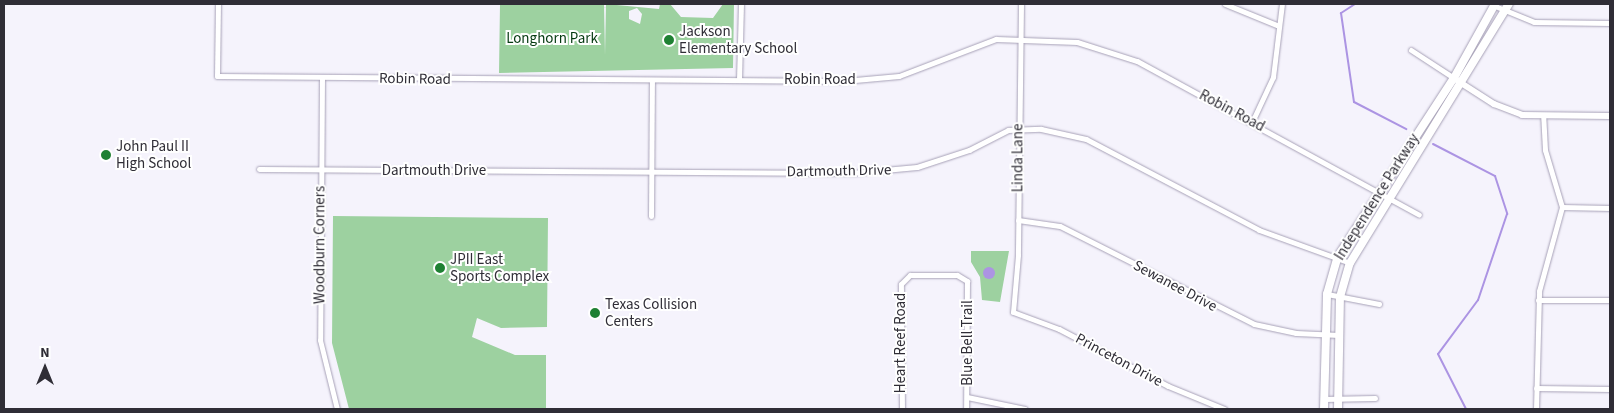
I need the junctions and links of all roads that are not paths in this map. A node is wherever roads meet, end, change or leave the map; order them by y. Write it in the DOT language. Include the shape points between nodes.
graph roads {
  1 [pos="218,4"];
  2 [pos="741,4"];
  3 [pos="1021,4"];
  4 [pos="1225,4"];
  5 [pos="1282,4"];
  6 [pos="1495,5"];
  7 [pos="1508,8"];
  8 [pos="1610,23"];
  9 [pos="1279,26"];
  10 [pos="1020,38"];
  11 [pos="1411,50"];
  12 [pos="322,78"];
  13 [pos="1454,78"];
  14 [pos="652,80"];
  15 [pos="739,80"];
  16 [pos="1463,83"];
  17 [pos="1543,116"];
  18 [pos="1610,116"];
  19 [pos="1252,122"];
  20 [pos="1018,127"];
  21 [pos="259,169"];
  22 [pos="320,170"];
  23 [pos="651,172"];
  24 [pos="1380,191"];
  25 [pos="1388,196"];
  26 [pos="1562,207"];
  27 [pos="1610,208"];
  28 [pos="1419,215"];
  29 [pos="652,216"];
  30 [pos="1018,220"];
  31 [pos="1337,258"];
  32 [pos="1350,262"];
  33 [pos="964,278"];
  34 [pos="1327,294"];
  35 [pos="1340,297"];
  36 [pos="1538,300"];
  37 [pos="1610,300"];
  38 [pos="1379,304"];
  39 [pos="1013,312"];
  40 [pos="1324,334"];
  41 [pos="1339,334"];
  42 [pos="1536,388"];
  43 [pos="1610,389"];
  44 [pos="967,397"];
  45 [pos="1375,398"];
  46 [pos="1324,399"];
  47 [pos="1338,399"];
  48 [pos="337,409"];
  49 [pos="902,409"];
  50 [pos="966,409"];
  51 [pos="1025,409"];
  52 [pos="1224,409"];
  53 [pos="1324,409"];
  54 [pos="1338,409"];
  55 [pos="1536,409"];
  1 -- 12 [label="street, Robin Road" via="217,76"];
  2 -- 15 [label="street"];
  3 -- 10 [label="street, Linda Lane"];
  4 -- 9 [label="street"];
  5 -- 9 [label="street"];
  6 -- 7 [label="street"];
  6 -- 13 [label="main road, Independence Parkway"];
  7 -- 8 [label="street" via="1544,23"];
  7 -- 16 [label="main road, Independence Parkway"];
  9 -- 19 [label="street" via="1273,77"];
  10 -- 15 [label="street, Robin Road" via="981,42 899,76"];
  10 -- 19 [label="street, Robin Road" via="1052,38 1111,50"];
  10 -- 20 [label="street, Linda Lane"];
  11 -- 13 [label="street"];
  12 -- 14 [label="street, Robin Road"];
  12 -- 22 [label="street, Woodburn Corners"];
  13 -- 16 [label="street"];
  13 -- 24 [label="main road, Independence Parkway"];
  14 -- 15 [label="street, Robin Road"];
  14 -- 23 [label="street"];
  16 -- 17 [label="street" via="1509,111"];
  16 -- 25 [label="main road, Independence Parkway"];
  17 -- 18 [label="street"];
  17 -- 26 [label="street" via="1545,150"];
  19 -- 24 [label="street, Robin Road"];
  20 -- 23 [label="street, Dartmouth Drive" via="942,160 896,170"];
  20 -- 30 [label="street, Linda Lane"];
  20 -- 31 [label="street" via="1086,140 1258,230"];
  21 -- 22 [label="street, Dartmouth Drive"];
  22 -- 23 [label="street, Dartmouth Drive"];
  22 -- 48 [label="street, Woodburn Corners" via="320,340"];
  23 -- 29 [label="street"];
  24 -- 25 [label="street, Robin Road"];
  24 -- 31 [label="main road, Independence Parkway"];
  25 -- 28 [label="street, Robin Road"];
  25 -- 32 [label="main road, Independence Parkway"];
  26 -- 27 [label="street"];
  26 -- 36 [label="street"];
  30 -- 39 [label="street, Linda Lane"];
  30 -- 40 [label="street, Sewanee Drive" via="1060,226 1254,324"];
  31 -- 32 [label="street"];
  31 -- 34 [label="main road, Independence Parkway"];
  32 -- 35 [label="main road, Independence Parkway"];
  33 -- 44 [label="street, Blue Bell Trail"];
  33 -- 49 [label="street, Heart Reef Road" via="904,278"];
  34 -- 35 [label="street"];
  34 -- 40 [label="main road, Independence Parkway"];
  35 -- 38 [label="street"];
  35 -- 41 [label="main road, Independence Parkway"];
  36 -- 37 [label="street"];
  36 -- 42 [label="street"];
  39 -- 52 [label="street, Princeton Drive" via="1059,329 1168,386"];
  40 -- 41 [label="street, Sewanee Drive"];
  40 -- 46 [label="main road, Independence Parkway"];
  41 -- 47 [label="main road, Independence Parkway"];
  42 -- 43 [label="street"];
  42 -- 55 [label="street"];
  44 -- 50 [label="street, Blue Bell Trail"];
  44 -- 51 [label="street"];
  45 -- 47 [label="street"];
  46 -- 47 [label="street"];
  46 -- 53 [label="main road, Independence Parkway"];
  47 -- 54 [label="main road, Independence Parkway"];
}
